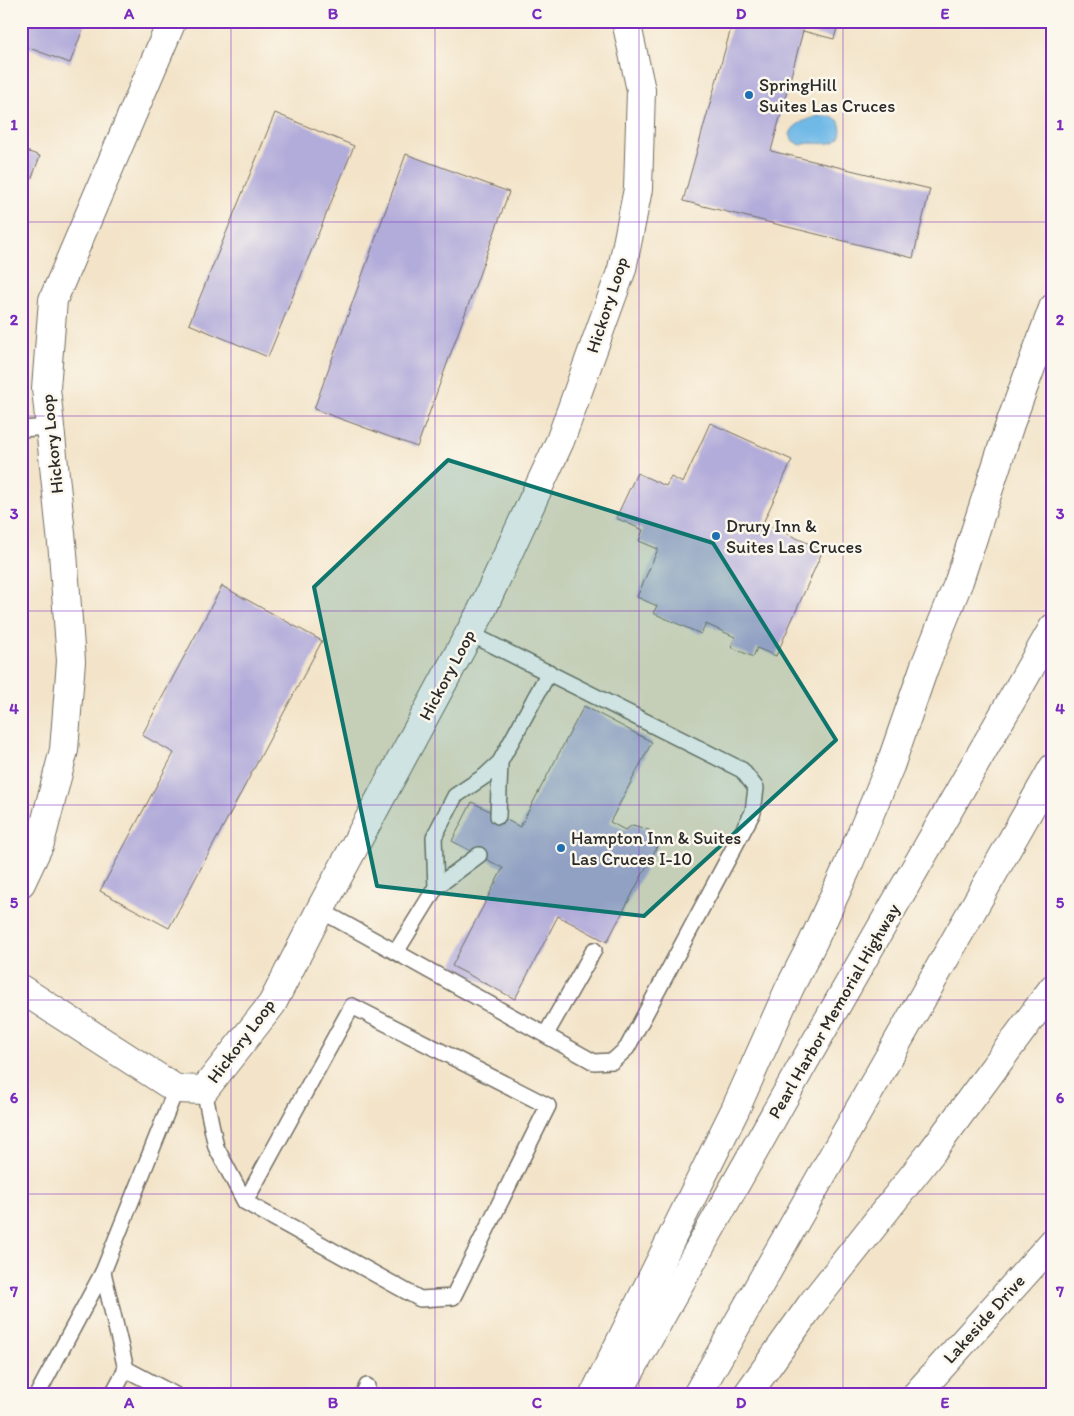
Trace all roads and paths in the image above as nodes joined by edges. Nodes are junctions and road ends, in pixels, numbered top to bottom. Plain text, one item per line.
1 (172, 21) edge
2 (626, 21) edge
3 (1053, 308) edge
4 (50, 428) junction
5 (21, 429) edge
6 (1053, 628) edge
7 (469, 634) junction
8 (549, 672) junction
9 (500, 762) junction
10 (1053, 768) edge
11 (498, 816) dead end
12 (479, 855) dead end
13 (21, 883) edge
14 (436, 887) junction
15 (320, 910) junction
16 (594, 950) dead end
17 (396, 952) junction
18 (1053, 988) edge
19 (21, 989) edge
20 (546, 1034) junction
21 (176, 1089) junction
22 (204, 1090) junction
23 (245, 1202) junction
24 (1053, 1242) edge
25 (103, 1272) junction
26 (126, 1369) junction
27 (37, 1395) edge
28 (112, 1395) edge
29 (176, 1395) edge
30 (594, 1395) edge
31 (617, 1395) edge
32 (696, 1395) edge
33 (747, 1395) edge
34 (916, 1395) edge

1 - 4 main road, Hickory Loop
2 - 7 main road, Hickory Loop
3 - 30 main road
4 - 5 lane
4 - 13 main road, Hickory Loop
6 - 31 main road, Pearl Harbor Memorial Highway
7 - 8 lane
7 - 15 main road, Hickory Loop
8 - 9 lane
8 - 20 lane
9 - 11 lane
9 - 14 lane
10 - 32 main road
12 - 14 lane
14 - 17 lane
15 - 17 lane
15 - 22 main road, Hickory Loop
16 - 20 lane
17 - 20 lane
18 - 33 main road
19 - 21 main road
21 - 22 main road, Hickory Loop
21 - 25 lane
22 - 23 lane
23 - 23 lane
24 - 34 main road, Lakeside Drive
25 - 26 lane
25 - 27 lane
26 - 28 lane
26 - 29 lane

